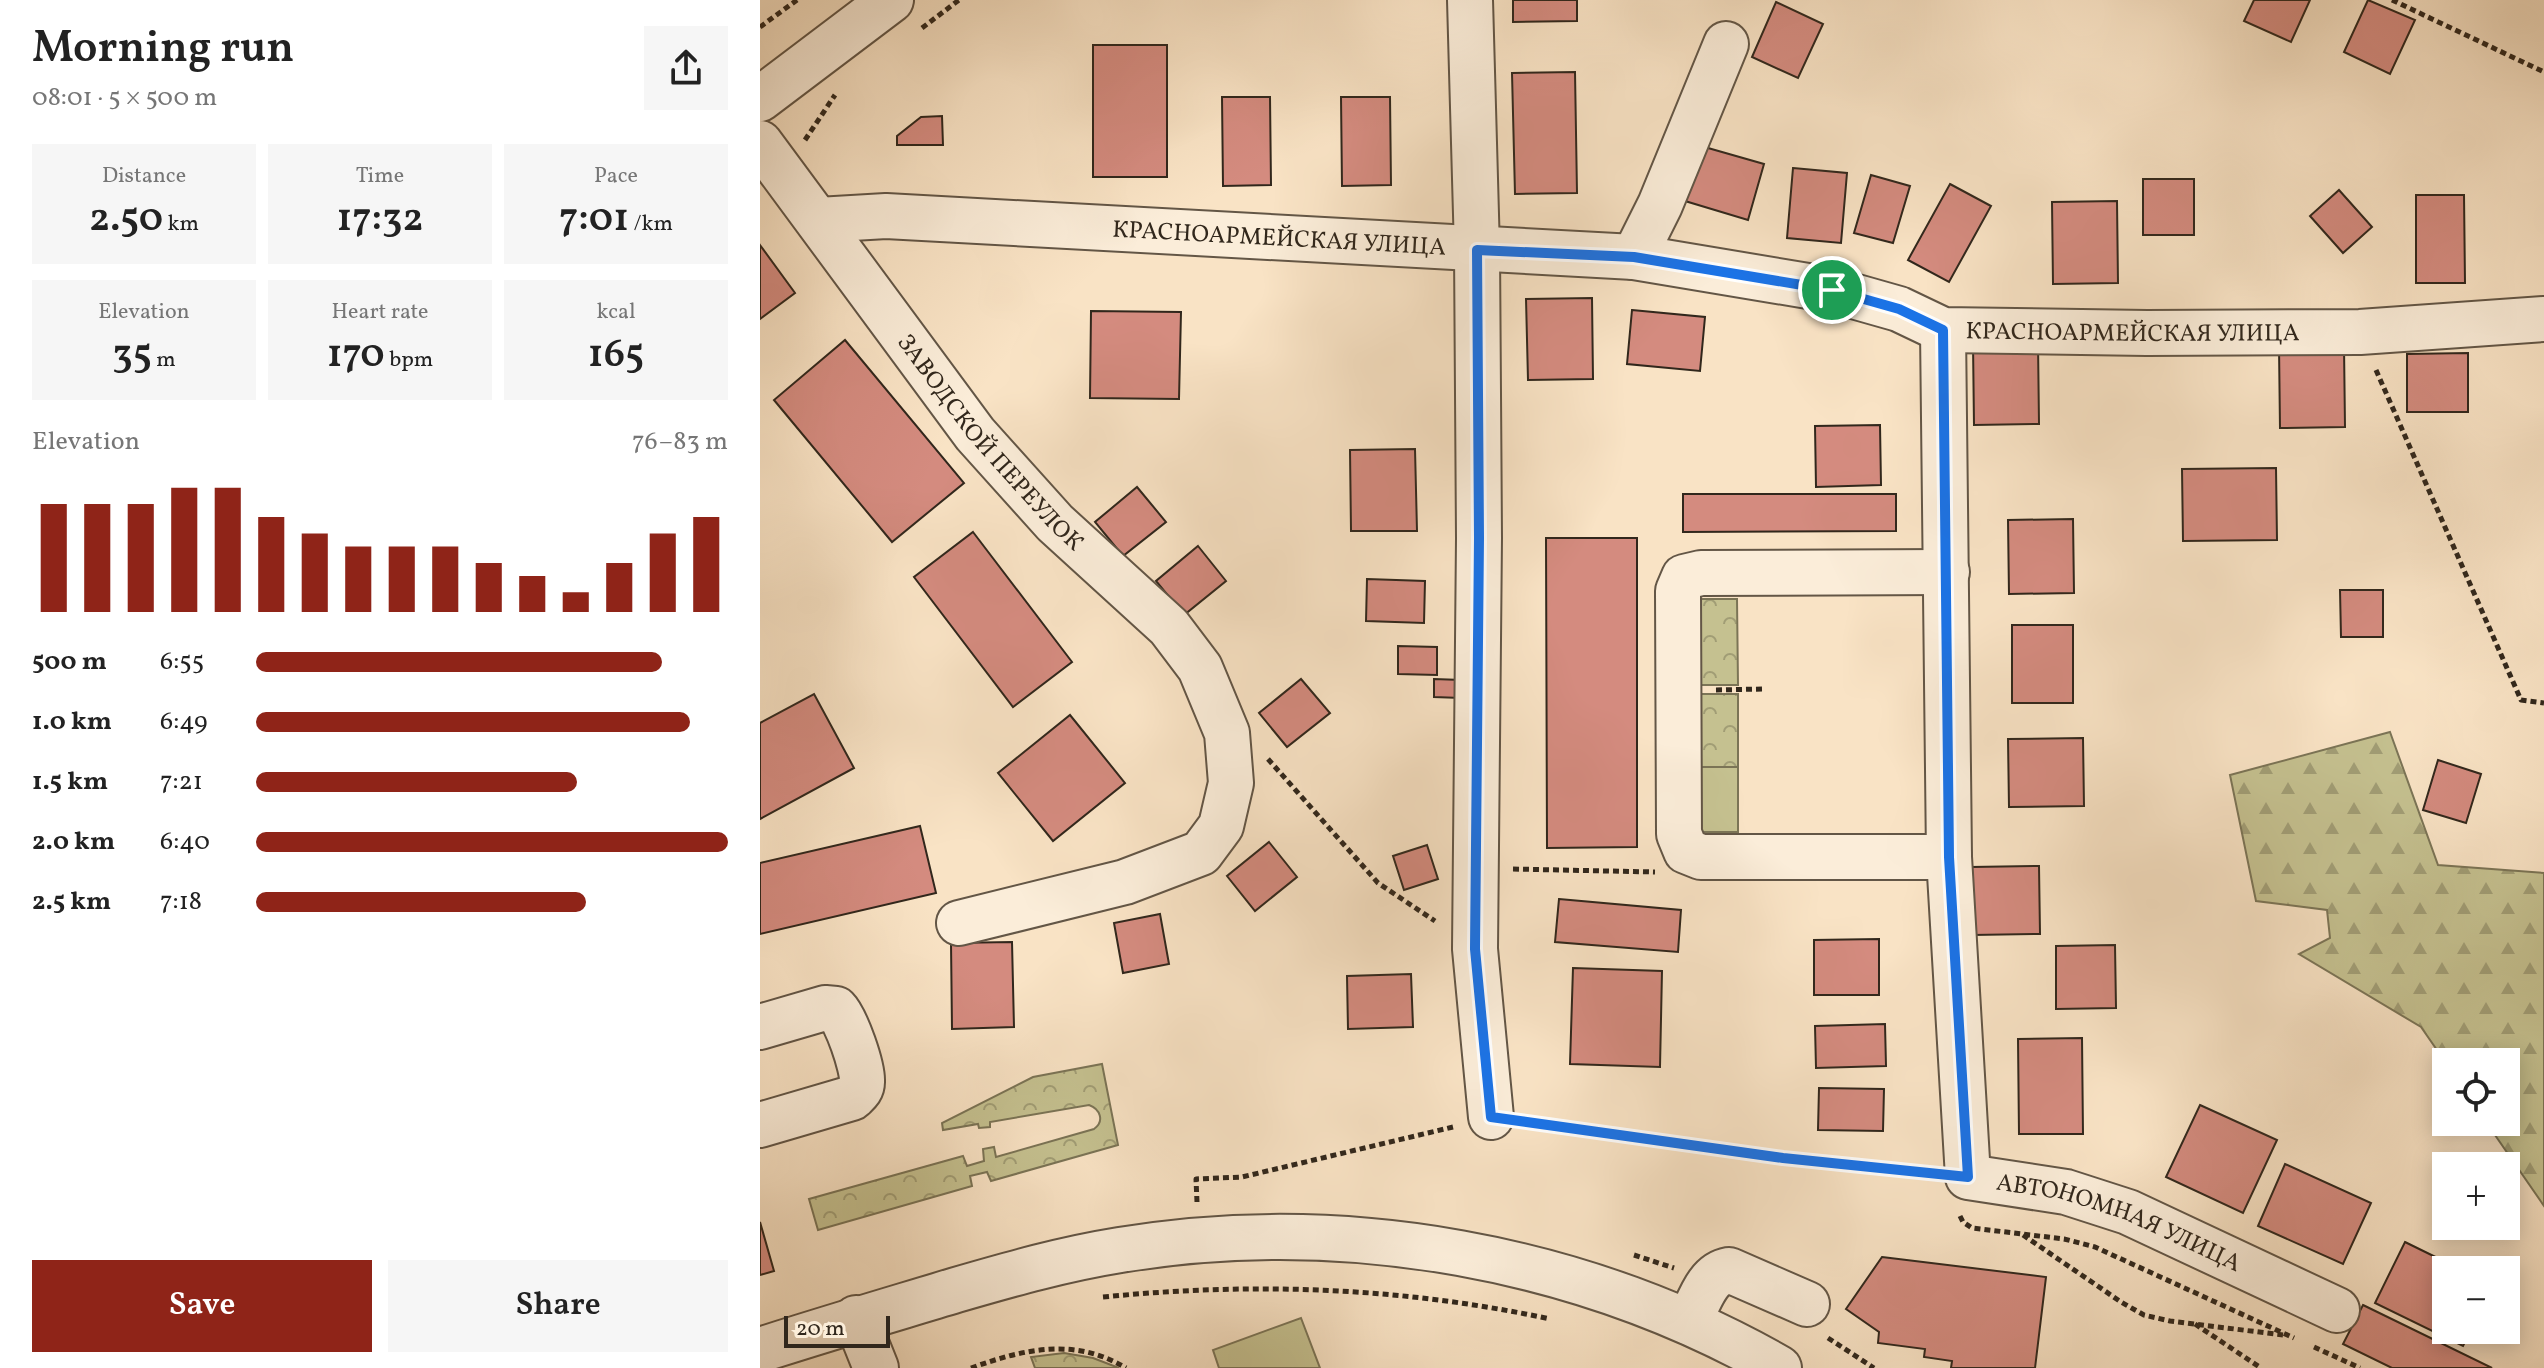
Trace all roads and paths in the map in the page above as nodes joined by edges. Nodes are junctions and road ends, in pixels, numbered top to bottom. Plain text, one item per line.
1 (797, 0) edge
2 (959, 0) edge
3 (1470, 0) edge
4 (2392, 0) edge
5 (901, 19) edge
6 (760, 27) edge
7 (1726, 44) dead end
8 (2544, 72) edge
9 (836, 93) dead end
10 (760, 99) edge
11 (771, 158) edge
12 (818, 220) junction
13 (1477, 250) junction
14 (1634, 257) junction
15 (2544, 319) edge
16 (1943, 330) junction
17 (2360, 332) junction
18 (1947, 572) junction
19 (2544, 703) edge
20 (1227, 733) junction
21 (1686, 851) junction
22 (1949, 857) junction
23 (1533, 870) dead end
24 (959, 923) dead end
25 (1475, 949) junction
26 (760, 1027) edge
27 (1491, 1117) junction
28 (760, 1125) edge
29 (1963, 1176) junction
30 (1197, 1202) dead end
31 (2022, 1234) junction
32 (1090, 1298) dead end
33 (1807, 1304) dead end
34 (2337, 1310) dead end
35 (856, 1318) junction
36 (1554, 1319) dead end
37 (1689, 1322) junction
38 (2194, 1324) junction
39 (2290, 1336) junction
40 (2298, 1340) dead end
41 (2319, 1349) dead end
42 (760, 1350) edge
43 (876, 1368) edge
44 (971, 1368) edge
45 (1126, 1368) edge
46 (1779, 1368) edge
47 (2261, 1368) edge
48 (2360, 1368) edge

1 - 6 path
2 - 5 path
3 - 13 street
4 - 8 path
5 - 10 street
7 - 14 street
9 - 11 path
11 - 12 street, ЗАВОДСКОЙ ПЕРЕУЛОК
12 - 13 street, КРАСНОАРМЕЙСКАЯ УЛИЦА
12 - 20 street, ЗАВОДСКОЙ ПЕРЕУЛОК
13 - 14 street, КРАСНОАРМЕЙСКАЯ УЛИЦА
13 - 25 street
14 - 16 street, КРАСНОАРМЕЙСКАЯ УЛИЦА
15 - 17 street, КРАСНОАРМЕЙСКАЯ УЛИЦА
16 - 17 street, КРАСНОАРМЕЙСКАЯ УЛИЦА
16 - 18 street, АВТОНОМНАЯ УЛИЦА
17 - 19 path
18 - 21 street
18 - 22 street, АВТОНОМНАЯ УЛИЦА
20 - 24 street, ЗАВОДСКОЙ ПЕРЕУЛОК
20 - 25 path
21 - 22 street
21 - 23 path
22 - 29 street, АВТОНОМНАЯ УЛИЦА
25 - 27 street
26 - 28 street
27 - 29 path
27 - 30 path
29 - 31 path
29 - 34 street, АВТОНОМНАЯ УЛИЦА
31 - 38 path
31 - 39 path
32 - 36 path
33 - 37 street
35 - 37 street
35 - 42 street
35 - 43 street
37 - 46 street
38 - 39 path
38 - 47 path
39 - 40 path
41 - 48 path
44 - 45 path

